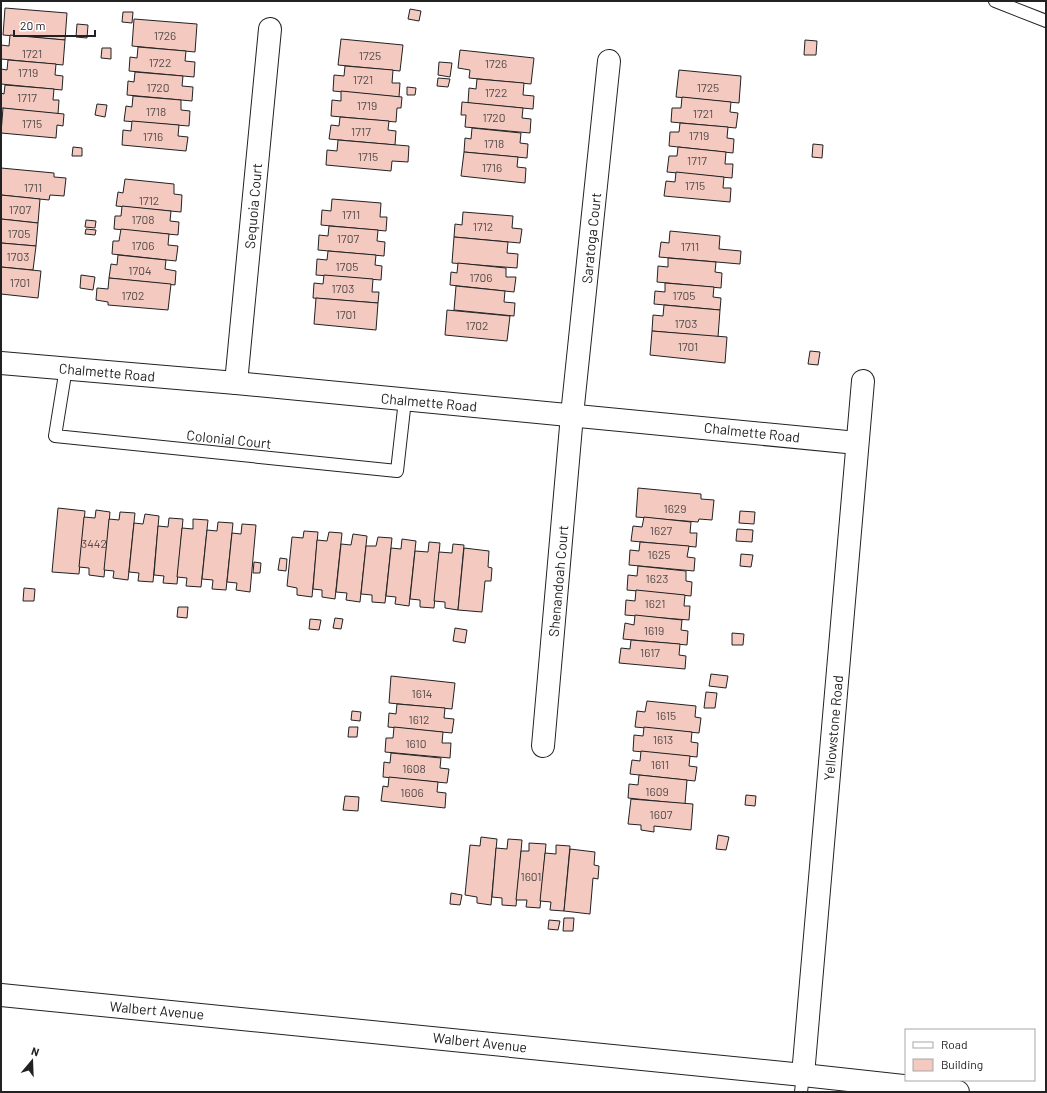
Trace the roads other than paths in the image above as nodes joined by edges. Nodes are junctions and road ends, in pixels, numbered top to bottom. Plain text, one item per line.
1 (994, 1) edge
2 (1046, 21) edge
3 (270, 29) dead end
4 (609, 61) dead end
5 (1, 363) edge
6 (66, 368) junction
7 (863, 381) dead end
8 (236, 383) junction
9 (405, 400) junction
10 (572, 415) junction
11 (857, 443) junction
12 (543, 746) dead end
13 (1, 995) edge
14 (802, 1083) edge
15 (958, 1092) edge

1 - 2 lane
3 - 8 street, Sequoia Court
4 - 10 street, Saratoga Court
5 - 6 street, Chalmette Road
6 - 8 street, Chalmette Road
6 - 9 lane, Colonial Court
7 - 11 street, Yellowstone Road
8 - 9 street, Chalmette Road
9 - 10 street, Chalmette Road
10 - 11 street, Chalmette Road
10 - 12 street, Shenandoah Court
11 - 14 street, Yellowstone Road
13 - 14 street, Walbert Avenue
14 - 15 street, Walbert Avenue

